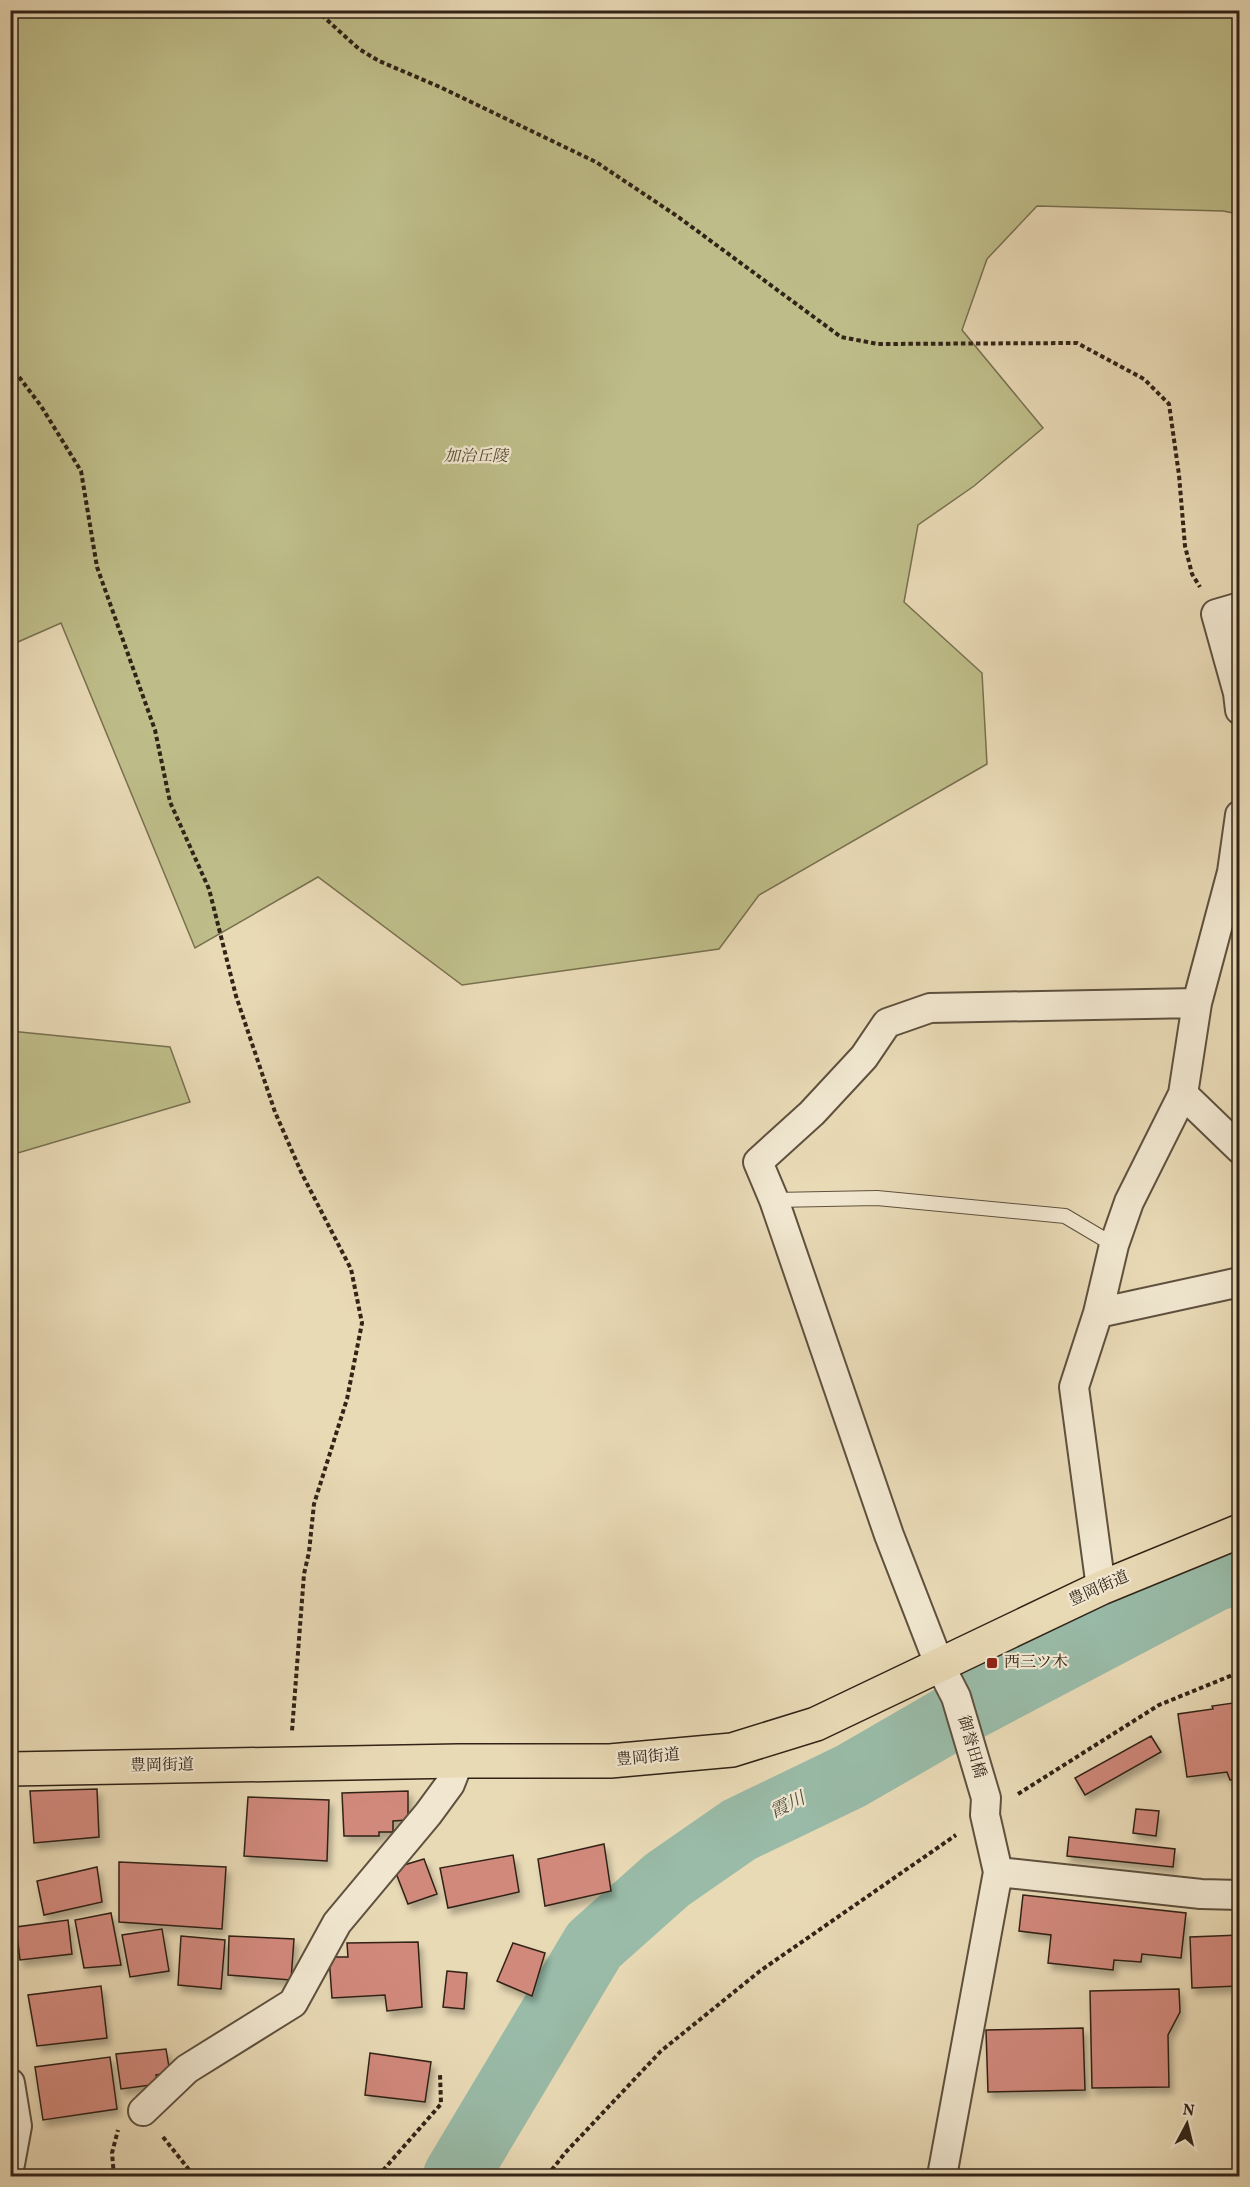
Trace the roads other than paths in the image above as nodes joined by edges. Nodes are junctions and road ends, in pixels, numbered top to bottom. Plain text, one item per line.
1 (1228, 611) edge
2 (1239, 710) edge
3 (1239, 815) edge
4 (1197, 1003) junction
5 (1183, 1094) junction
6 (1239, 1149) edge
7 (774, 1200) junction
8 (1114, 1245) junction
9 (1239, 1282) edge
10 (1098, 1313) junction
11 (1239, 1531) edge
12 (1101, 1588) junction
13 (939, 1664) junction
14 (459, 1761) junction
15 (10, 1768) edge
16 (998, 1872) junction
17 (1239, 1895) edge
18 (10, 2083) edge
19 (143, 2111) road end
20 (10, 2163) edge
21 (942, 2176) edge

1 - 2 street
3 - 4 street
4 - 5 street
4 - 7 street, 御誉田橋
5 - 6 street
5 - 8 street
7 - 8 lane
7 - 13 street, 御誉田橋
8 - 10 street
9 - 10 street
10 - 12 street
11 - 12 main road, 豊岡街道
12 - 13 main road, 豊岡街道
13 - 14 main road, 豊岡街道
13 - 16 street, 御誉田橋
14 - 15 main road, 豊岡街道
14 - 19 street
16 - 17 street
16 - 21 street
18 - 20 street

